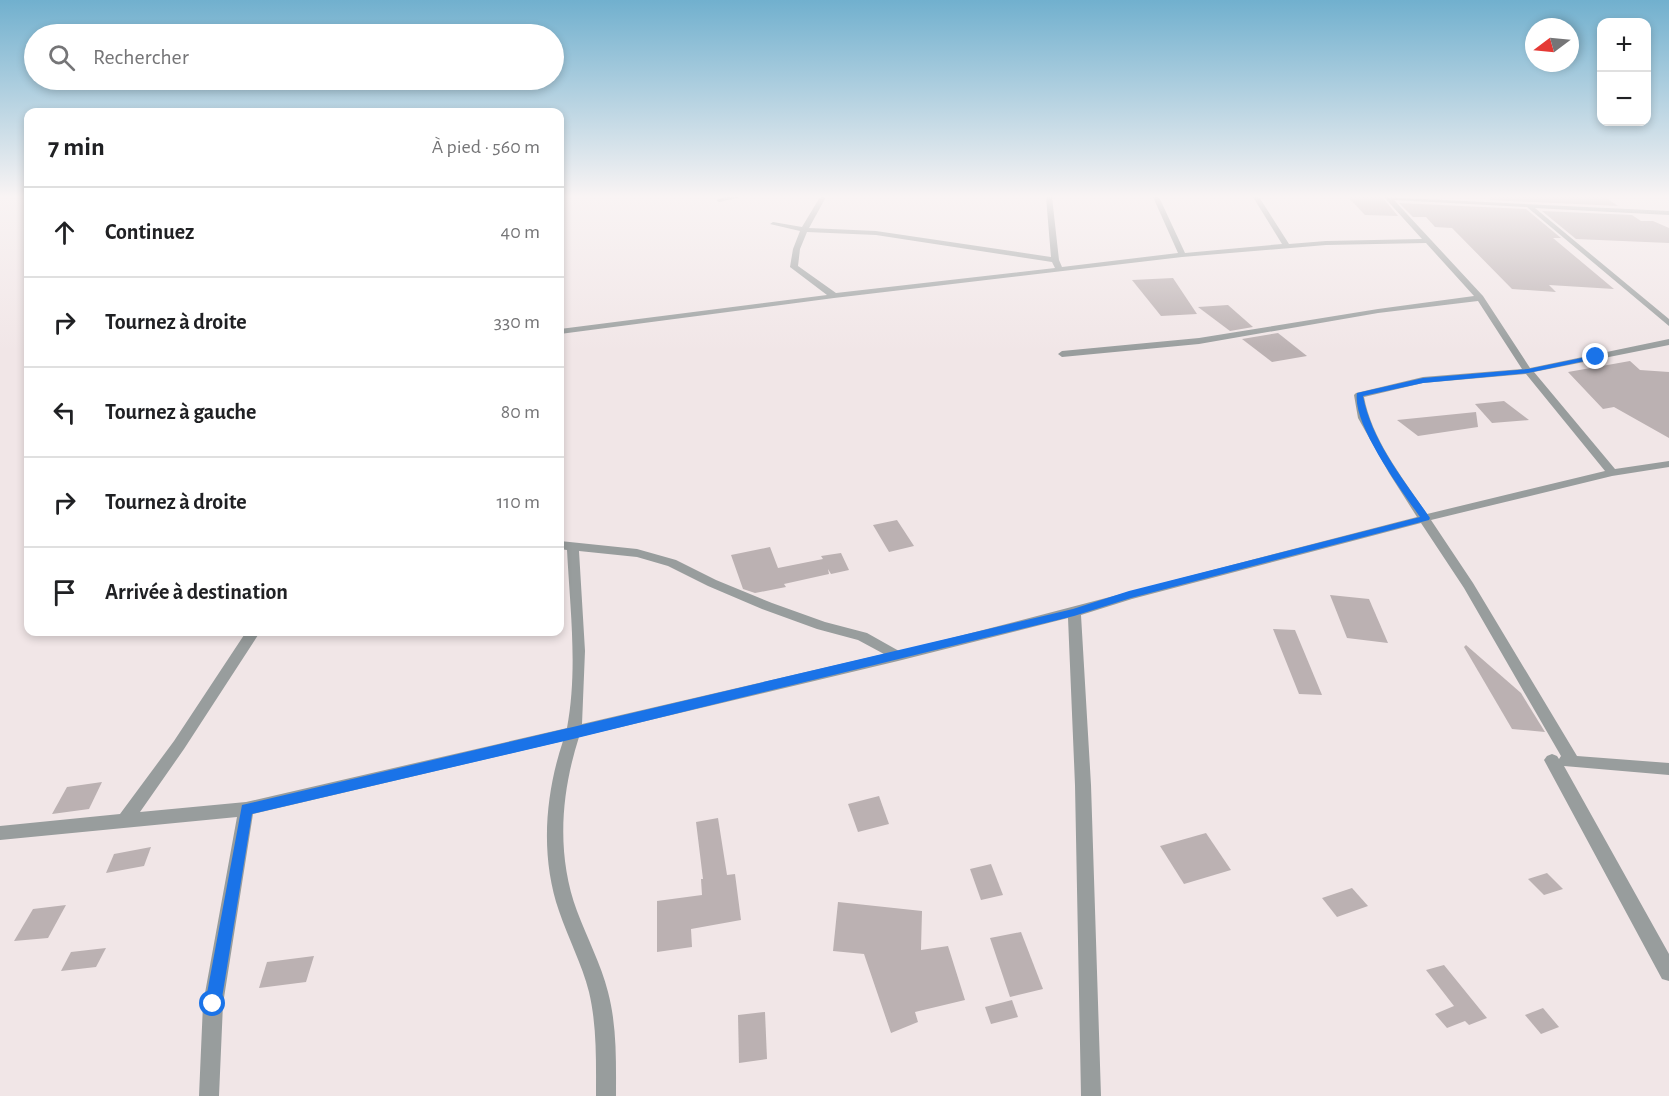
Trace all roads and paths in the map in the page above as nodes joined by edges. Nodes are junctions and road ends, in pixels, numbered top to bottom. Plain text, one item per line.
1 (798, 248) edge
2 (976, 248) edge
3 (1053, 248) edge
4 (1179, 248) edge
5 (1262, 248) edge
6 (1434, 248) edge
7 (1580, 248) edge
8 (1182, 255) junction
9 (1054, 260) junction
10 (1060, 271) junction
11 (834, 296) junction
12 (1480, 298) junction
13 (1669, 323) edge
14 (564, 331) edge
15 (1669, 342) edge
16 (1062, 354) dead end
17 (1528, 371) junction
18 (1669, 464) edge
19 (1612, 473) junction
20 (1426, 518) junction
21 (566, 546) edge
22 (1074, 612) junction
23 (250, 636) edge
24 (898, 656) junction
25 (573, 734) junction
26 (1572, 761) junction
27 (1669, 769) edge
28 (246, 809) junction
29 (124, 821) junction
30 (0, 832) edge
31 (1669, 972) edge
32 (209, 1096) edge
33 (606, 1096) edge
34 (1091, 1096) edge

1 - 11 street
2 - 9 street
3 - 9 street
4 - 8 street
5 - 8 street
6 - 12 street
7 - 13 street
8 - 10 street
9 - 10 street
10 - 11 street
11 - 14 street
12 - 16 street
12 - 17 street
15 - 17 street
17 - 19 street
17 - 20 street
18 - 19 street
19 - 20 street
20 - 22 street
20 - 26 street
21 - 24 street
21 - 25 street
22 - 24 street
22 - 34 street
23 - 29 street
24 - 25 street
25 - 28 street
25 - 33 street
26 - 27 street
26 - 31 street
28 - 29 street
28 - 32 street
29 - 30 street

